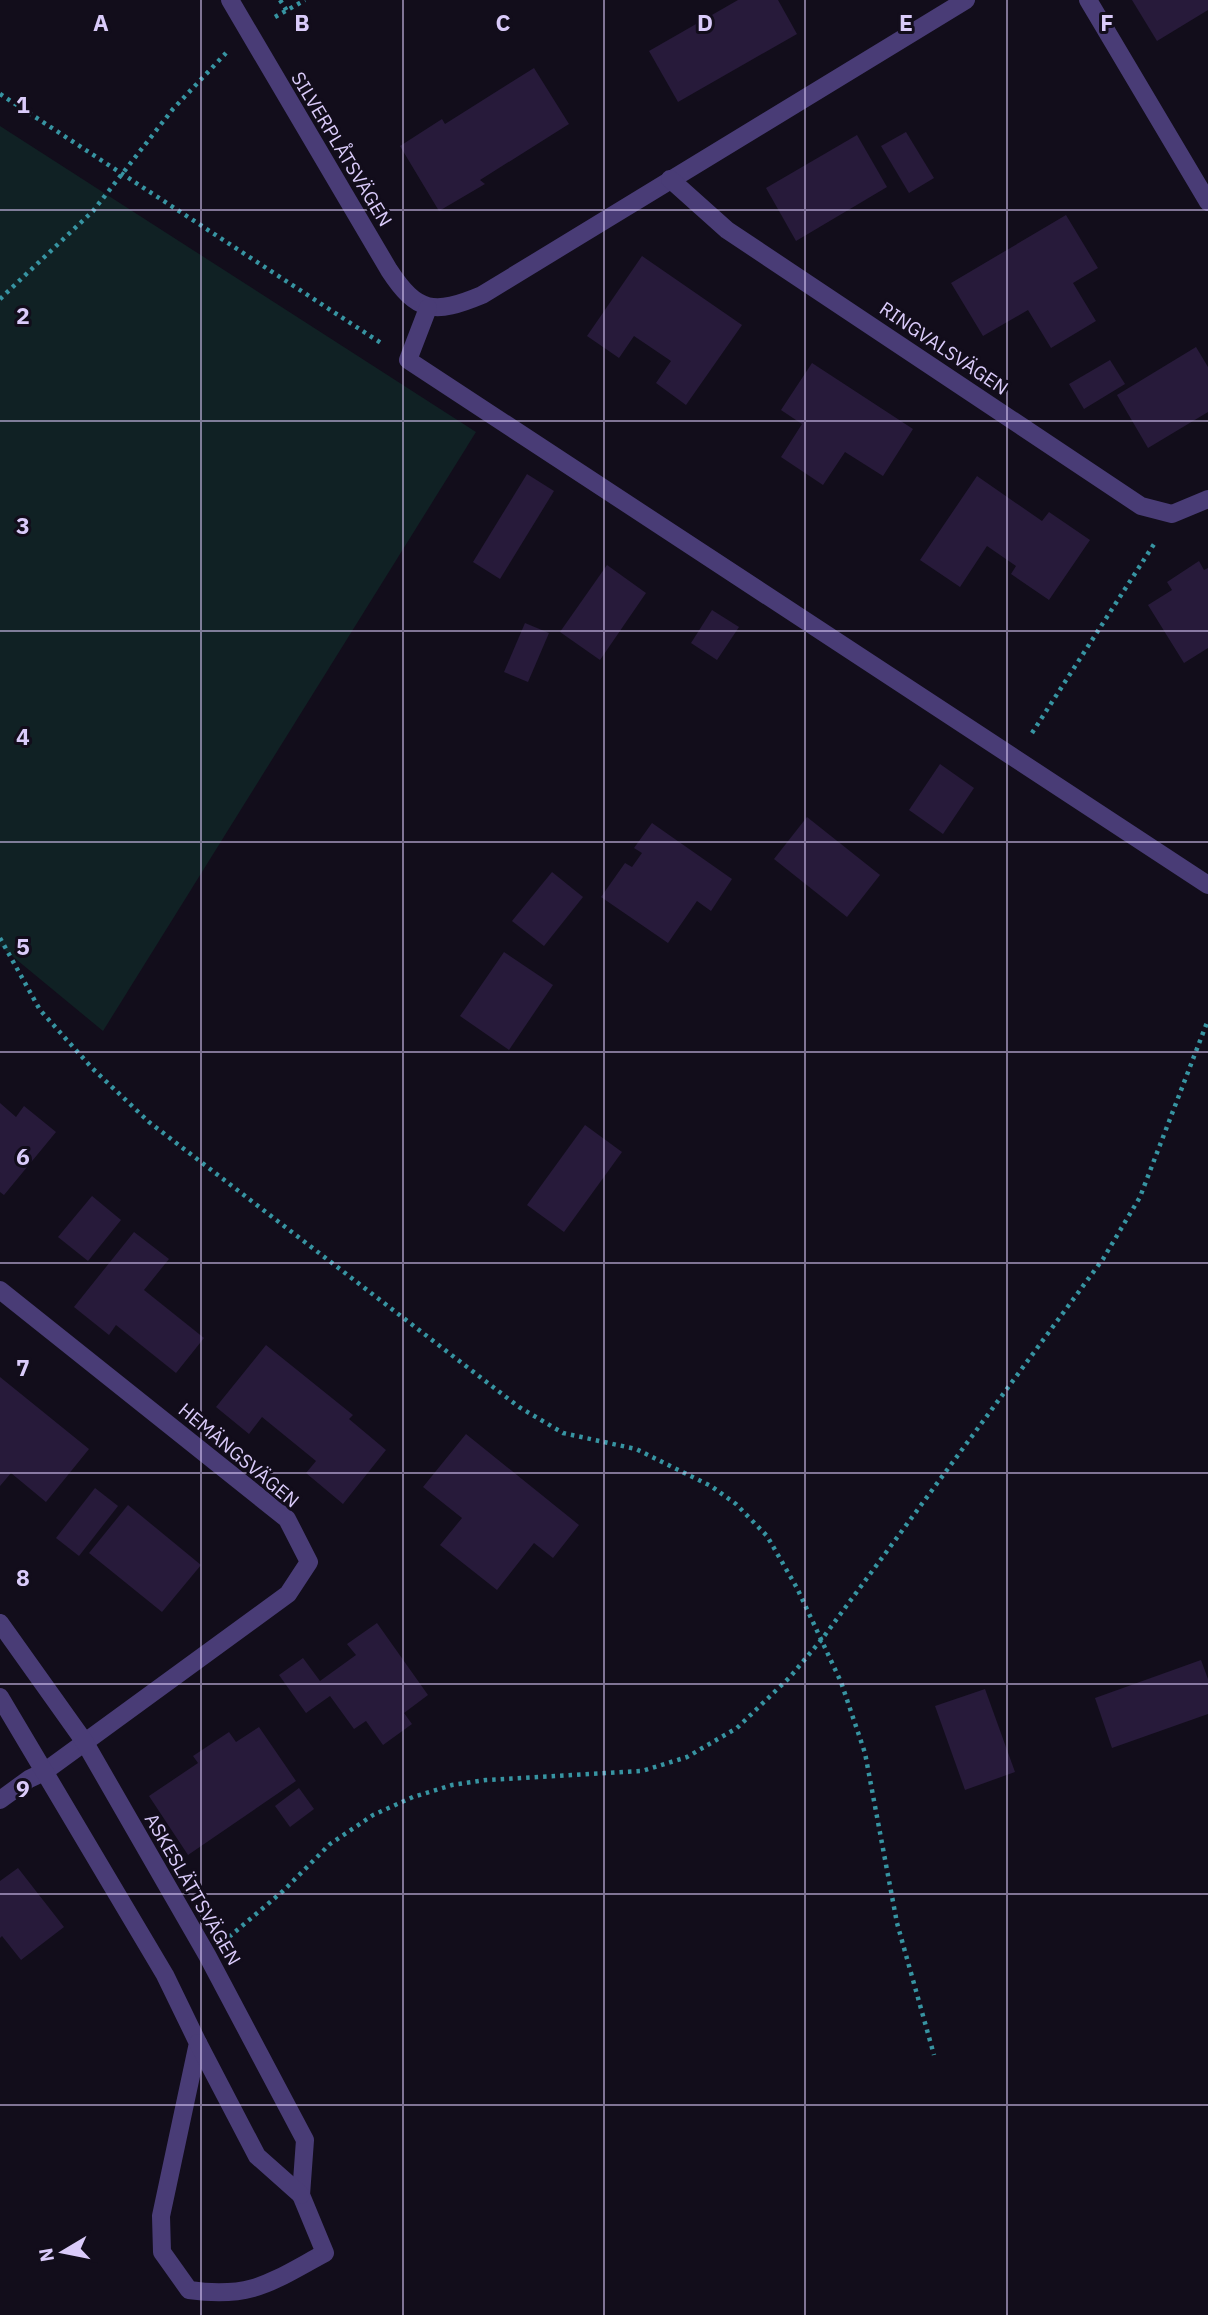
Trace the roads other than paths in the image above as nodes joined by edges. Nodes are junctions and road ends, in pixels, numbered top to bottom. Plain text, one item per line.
1 (230, 0) edge
2 (966, 0) edge
3 (1088, 0) edge
4 (670, 179) junction
5 (1208, 202) edge
6 (428, 308) junction
7 (1208, 499) edge
8 (1208, 885) edge
9 (0, 1290) edge
10 (0, 1622) edge
11 (0, 1697) edge
12 (84, 1741) junction
13 (44, 1772) junction
14 (0, 1800) edge
15 (198, 2043) junction
16 (301, 2195) junction

1 - 6 street, SILVERPLÅTSVÄGEN
2 - 4 street
3 - 5 street
4 - 6 street
4 - 7 street, RINGVALSVÄGEN
6 - 8 street
9 - 12 street, HEMÄNGSVÄGEN
10 - 12 street, ASKESLÄTTSVÄGEN
11 - 13 street, ASKESLÄTTSVÄGEN
12 - 13 street
12 - 16 street, ASKESLÄTTSVÄGEN
13 - 14 street
13 - 15 street, ASKESLÄTTSVÄGEN
15 - 16 street, ASKESLÄTTSVÄGEN
15 - 16 street, ASKESLÄTTSVÄGEN

